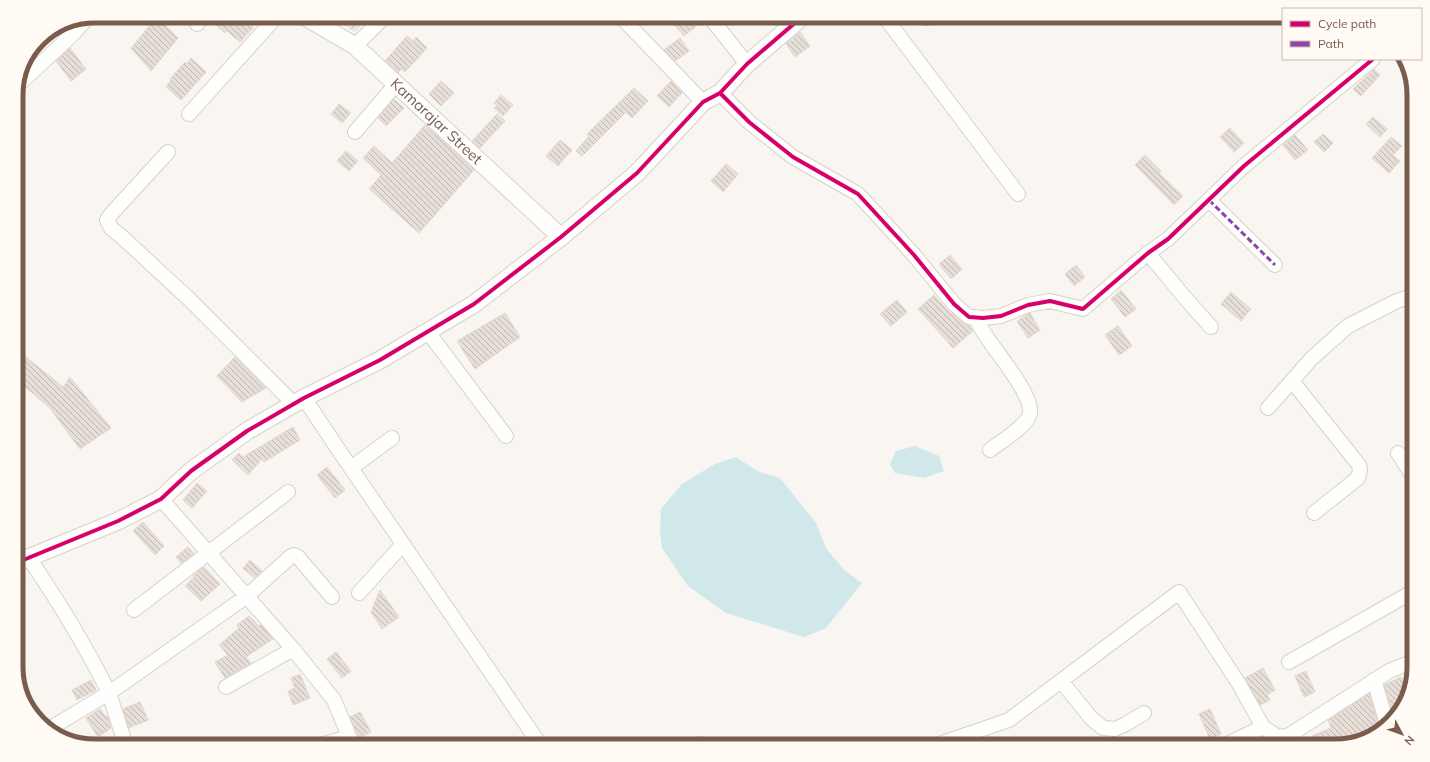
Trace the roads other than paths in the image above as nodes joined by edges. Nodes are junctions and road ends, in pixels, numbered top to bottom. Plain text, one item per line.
1 (271, 23) edge
2 (316, 23) edge
3 (378, 23) edge
4 (627, 23) edge
5 (715, 23) edge
6 (789, 23) edge
7 (889, 23) edge
8 (82, 24) edge
9 (355, 46) junction
10 (1372, 60) edge
11 (747, 64) junction
12 (25, 79) edge
13 (396, 84) junction
14 (720, 93) junction
15 (703, 102) junction
16 (190, 114) dead end
17 (355, 132) dead end
18 (168, 152) dead end
19 (1018, 194) dead end
20 (1209, 200) junction
21 (561, 237) junction
22 (1148, 253) junction
23 (1274, 265) dead end
24 (1407, 297) edge
25 (975, 317) junction
26 (1210, 326) dead end
27 (428, 332) junction
28 (1292, 381) junction
29 (299, 401) junction
30 (1268, 408) dead end
31 (506, 436) dead end
32 (392, 438) dead end
33 (990, 450) dead end
34 (1398, 453) dead end
35 (1407, 467) edge
36 (351, 468) junction
37 (288, 492) dead end
38 (161, 499) junction
39 (1314, 513) dead end
40 (402, 544) junction
41 (208, 553) junction
42 (23, 560) edge
43 (23, 561) edge
44 (359, 593) dead end
45 (247, 596) junction
46 (1407, 596) edge
47 (332, 597) dead end
48 (134, 610) dead end
49 (293, 649) junction
50 (1289, 662) dead end
51 (1407, 664) edge
52 (1374, 680) junction
53 (1060, 681) junction
54 (226, 687) dead end
55 (109, 693) junction
56 (1144, 714) dead end
57 (1384, 714) edge
58 (54, 726) edge
59 (1263, 727) junction
60 (124, 739) edge
61 (350, 739) edge
62 (536, 739) edge
63 (951, 739) edge
64 (1238, 739) edge

1 - 16 street
2 - 9 street, Kamarajar Street
3 - 9 street
4 - 15 street
5 - 11 street
6 - 11 street
7 - 19 street
8 - 12 street
9 - 13 street, Kamarajar Street
10 - 20 street
11 - 14 street
13 - 17 street
13 - 21 street, Kamarajar Street
14 - 15 street
14 - 25 street
15 - 21 street
18 - 29 street
20 - 22 street
20 - 23 street
21 - 27 street
22 - 25 street
22 - 26 street
24 - 28 street
25 - 33 street
27 - 29 street
27 - 31 street
28 - 30 street
28 - 39 street
29 - 36 street
29 - 38 street
32 - 36 street
34 - 35 street
36 - 40 street
37 - 41 street
38 - 41 street
38 - 42 street
40 - 44 street
40 - 62 street
41 - 45 street
41 - 48 street
43 - 55 street
45 - 47 street
45 - 49 street
45 - 55 street
46 - 50 street
49 - 54 street
49 - 61 street
51 - 52 street
52 - 57 street
52 - 59 street
53 - 56 street
53 - 59 street
53 - 63 street
55 - 58 street
55 - 60 street
59 - 64 street

